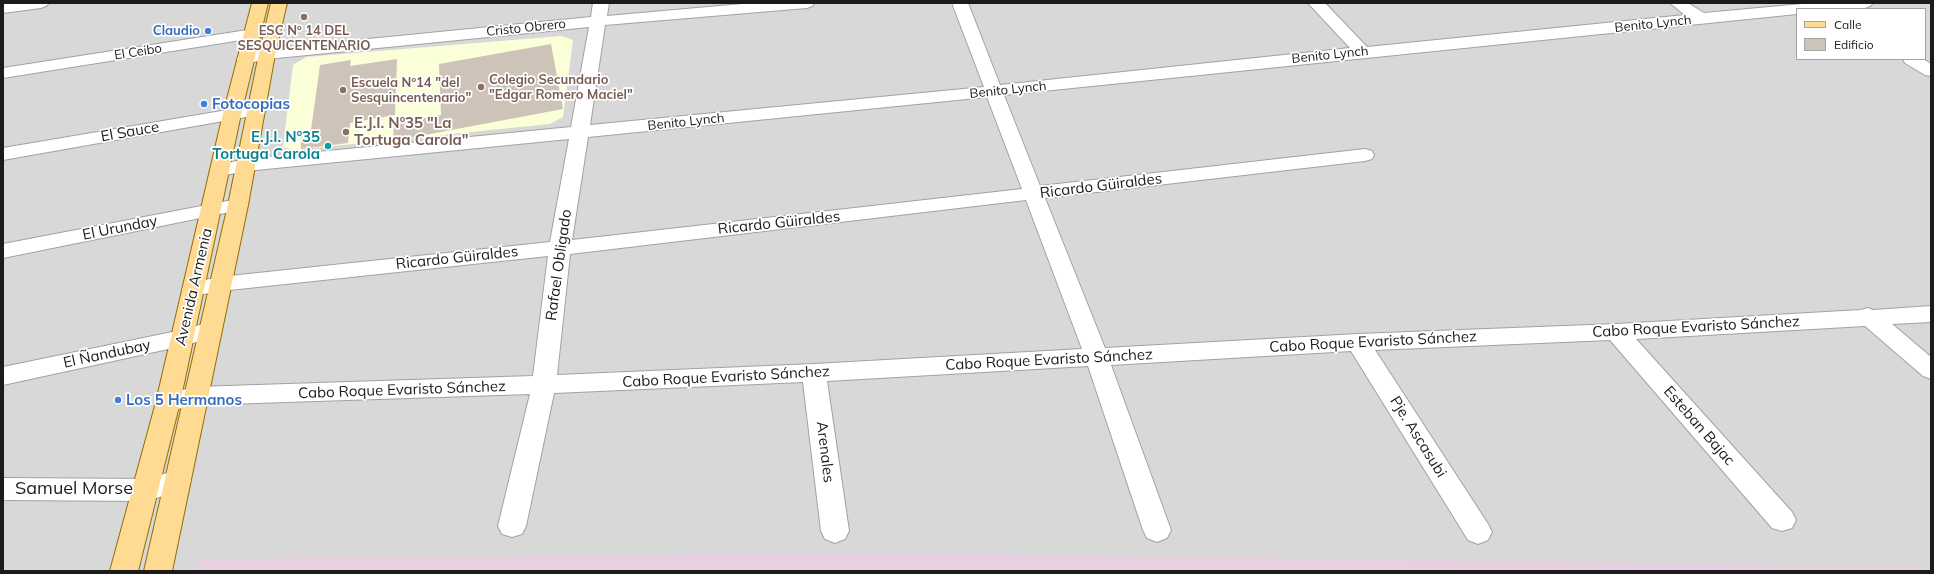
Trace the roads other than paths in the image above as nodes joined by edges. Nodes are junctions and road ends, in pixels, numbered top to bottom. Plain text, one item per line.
1 (41, 3) edge
2 (260, 3) edge
3 (279, 3) edge
4 (807, 3) edge
5 (960, 3) edge
6 (1316, 3) edge
7 (1678, 3) edge
8 (1865, 3) edge
9 (3, 8) edge
10 (1826, 8) edge
11 (1796, 9) edge
12 (600, 12) edge
13 (1701, 19) junction
14 (273, 31) junction
15 (252, 34) junction
16 (1363, 52) junction
17 (267, 54) junction
18 (245, 59) junction
19 (1914, 60) edge
20 (1931, 71) edge
21 (3, 73) edge
22 (994, 91) junction
23 (257, 110) junction
24 (232, 114) junction
25 (580, 132) junction
26 (3, 154) edge
27 (1365, 155) dead end
28 (246, 165) junction
29 (220, 170) junction
30 (1033, 194) junction
31 (238, 205) junction
32 (212, 211) junction
33 (560, 248) junction
34 (3, 251) edge
35 (220, 284) junction
36 (193, 289) junction
37 (1931, 314) edge
38 (1868, 316) junction
39 (210, 330) junction
40 (1616, 332) junction
41 (182, 338) junction
42 (1358, 342) junction
43 (1096, 356) junction
44 (1931, 370) edge
45 (814, 373) junction
46 (3, 376) edge
47 (544, 385) junction
48 (196, 396) junction
49 (168, 402) junction
50 (178, 481) junction
51 (3, 489) edge
52 (146, 490) junction
53 (1782, 520) dead end
54 (512, 526) dead end
55 (1157, 530) dead end
56 (835, 531) dead end
57 (1478, 532) dead end
58 (124, 571) edge
59 (158, 571) edge

1 - 9 street
2 - 15 main road, Avenida Armenia
3 - 14 main road, Avenida Armenia
4 - 12 street, Cristo Obrero
5 - 22 street
6 - 16 street
7 - 13 street
8 - 10 street, Benito Lynch
11 - 13 street, Benito Lynch
12 - 17 street, Cristo Obrero
12 - 25 street, Rafael Obligado
13 - 16 street, Benito Lynch
14 - 15 street, El Ceibo
14 - 17 main road, Avenida Armenia
15 - 18 main road, Avenida Armenia
15 - 21 street, El Ceibo
16 - 22 street, Benito Lynch
17 - 18 street, Cristo Obrero
17 - 23 main road, Avenida Armenia
18 - 24 main road, Avenida Armenia
19 - 20 street
22 - 25 street, Benito Lynch
22 - 30 street
23 - 24 street, El Sauce
23 - 28 main road, Avenida Armenia
24 - 26 street, El Sauce
24 - 29 main road, Avenida Armenia
25 - 28 street, Benito Lynch
25 - 33 street, Rafael Obligado
27 - 30 street, Ricardo Güiraldes
28 - 29 street, Benito Lynch
28 - 31 main road, Avenida Armenia
29 - 32 main road, Avenida Armenia
30 - 33 street, Ricardo Güiraldes
30 - 43 street
31 - 32 street, El Urunday
31 - 35 main road, Avenida Armenia
32 - 34 street, El Urunday
32 - 36 main road, Avenida Armenia
33 - 35 street, Ricardo Güiraldes
33 - 47 street, Rafael Obligado
35 - 36 street, Ricardo Güiraldes
35 - 39 main road, Avenida Armenia
36 - 41 main road, Avenida Armenia
37 - 38 street, Cabo Roque Evaristo Sánchez
38 - 40 street, Cabo Roque Evaristo Sánchez
38 - 44 street
39 - 41 street, El Ñandubay
39 - 48 main road, Avenida Armenia
40 - 42 street, Cabo Roque Evaristo Sánchez
40 - 53 street, Esteban Bajac
41 - 46 street, El Ñandubay
41 - 49 main road, Avenida Armenia
42 - 43 street, Cabo Roque Evaristo Sánchez
42 - 57 street, Pje. Ascasubi
43 - 45 street, Cabo Roque Evaristo Sánchez
43 - 55 street
45 - 47 street, Cabo Roque Evaristo Sánchez
45 - 56 street, Arenales
47 - 48 street, Cabo Roque Evaristo Sánchez
47 - 54 street, Rafael Obligado
48 - 49 street, Cabo Roque Evaristo Sánchez
48 - 50 main road, Avenida Armenia
49 - 52 main road, Avenida Armenia
50 - 52 street, Samuel Morse
50 - 59 main road, Avenida Armenia
51 - 52 street, Samuel Morse
52 - 58 main road, Avenida Armenia

